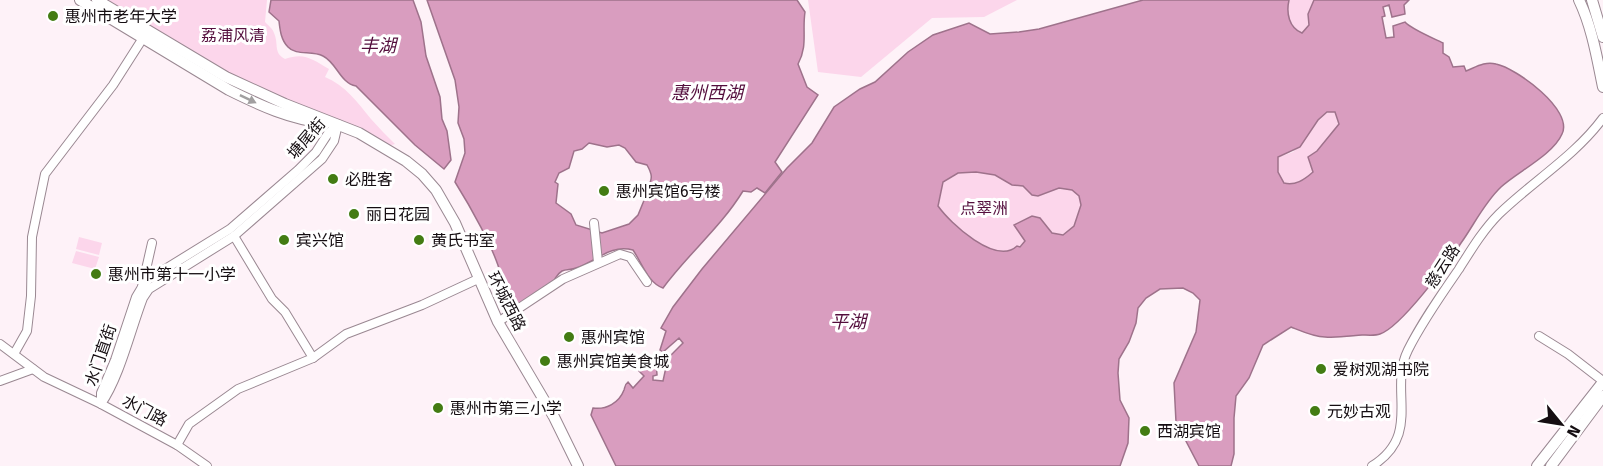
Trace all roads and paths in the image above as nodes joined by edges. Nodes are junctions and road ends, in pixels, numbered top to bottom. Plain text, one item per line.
1 (80, 0) edge
2 (97, 0) edge
3 (1579, 0) edge
4 (1592, 0) edge
5 (1603, 37) edge
6 (143, 38) junction
7 (1603, 87) edge
8 (1603, 118) edge
9 (338, 124) junction
10 (594, 223) dead end
11 (234, 236) junction
12 (152, 243) dead end
13 (598, 262) junction
14 (478, 279) junction
15 (647, 282) dead end
16 (142, 287) junction
17 (143, 298) joint
18 (498, 322) junction
19 (1539, 336) dead end
20 (0, 344) edge
21 (14, 354) junction
22 (313, 358) junction
23 (33, 369) junction
24 (0, 381) edge
25 (1603, 381) edge
26 (1603, 396) edge
27 (101, 404) junction
28 (177, 445) junction
29 (207, 466) edge
30 (578, 466) edge
31 (1372, 466) edge
32 (1537, 466) edge
33 (1551, 466) edge

1 - 6 main road, 环城西路
2 - 9 main road, 环城西路
3 - 7 main road
4 - 5 main road
6 -> 9 main road, 环城西路
6 - 21 street
8 - 31 street, 慈云路
9 - 11 street, 塘尾街
9 - 14 main road, 环城西路
9 - 16 street, 塘尾街
10 - 13 street
11 - 17 street, 塘尾街
11 - 22 street
12 - 16 street, 水门直街
13 - 15 street
13 - 18 street
14 - 18 main road, 环城西路
14 - 22 street
16 - 27 street, 水门直街
17 - 27 street, 水门直街
18 - 30 main road, 环城西路
19 - 25 street
20 - 21 street, 水门路
21 - 23 street, 水门路
22 - 28 street
23 - 24 street
23 - 27 street, 水门路
25 - 32 main road
26 - 33 main road
27 - 28 street, 水门路
28 - 29 street, 水门路

